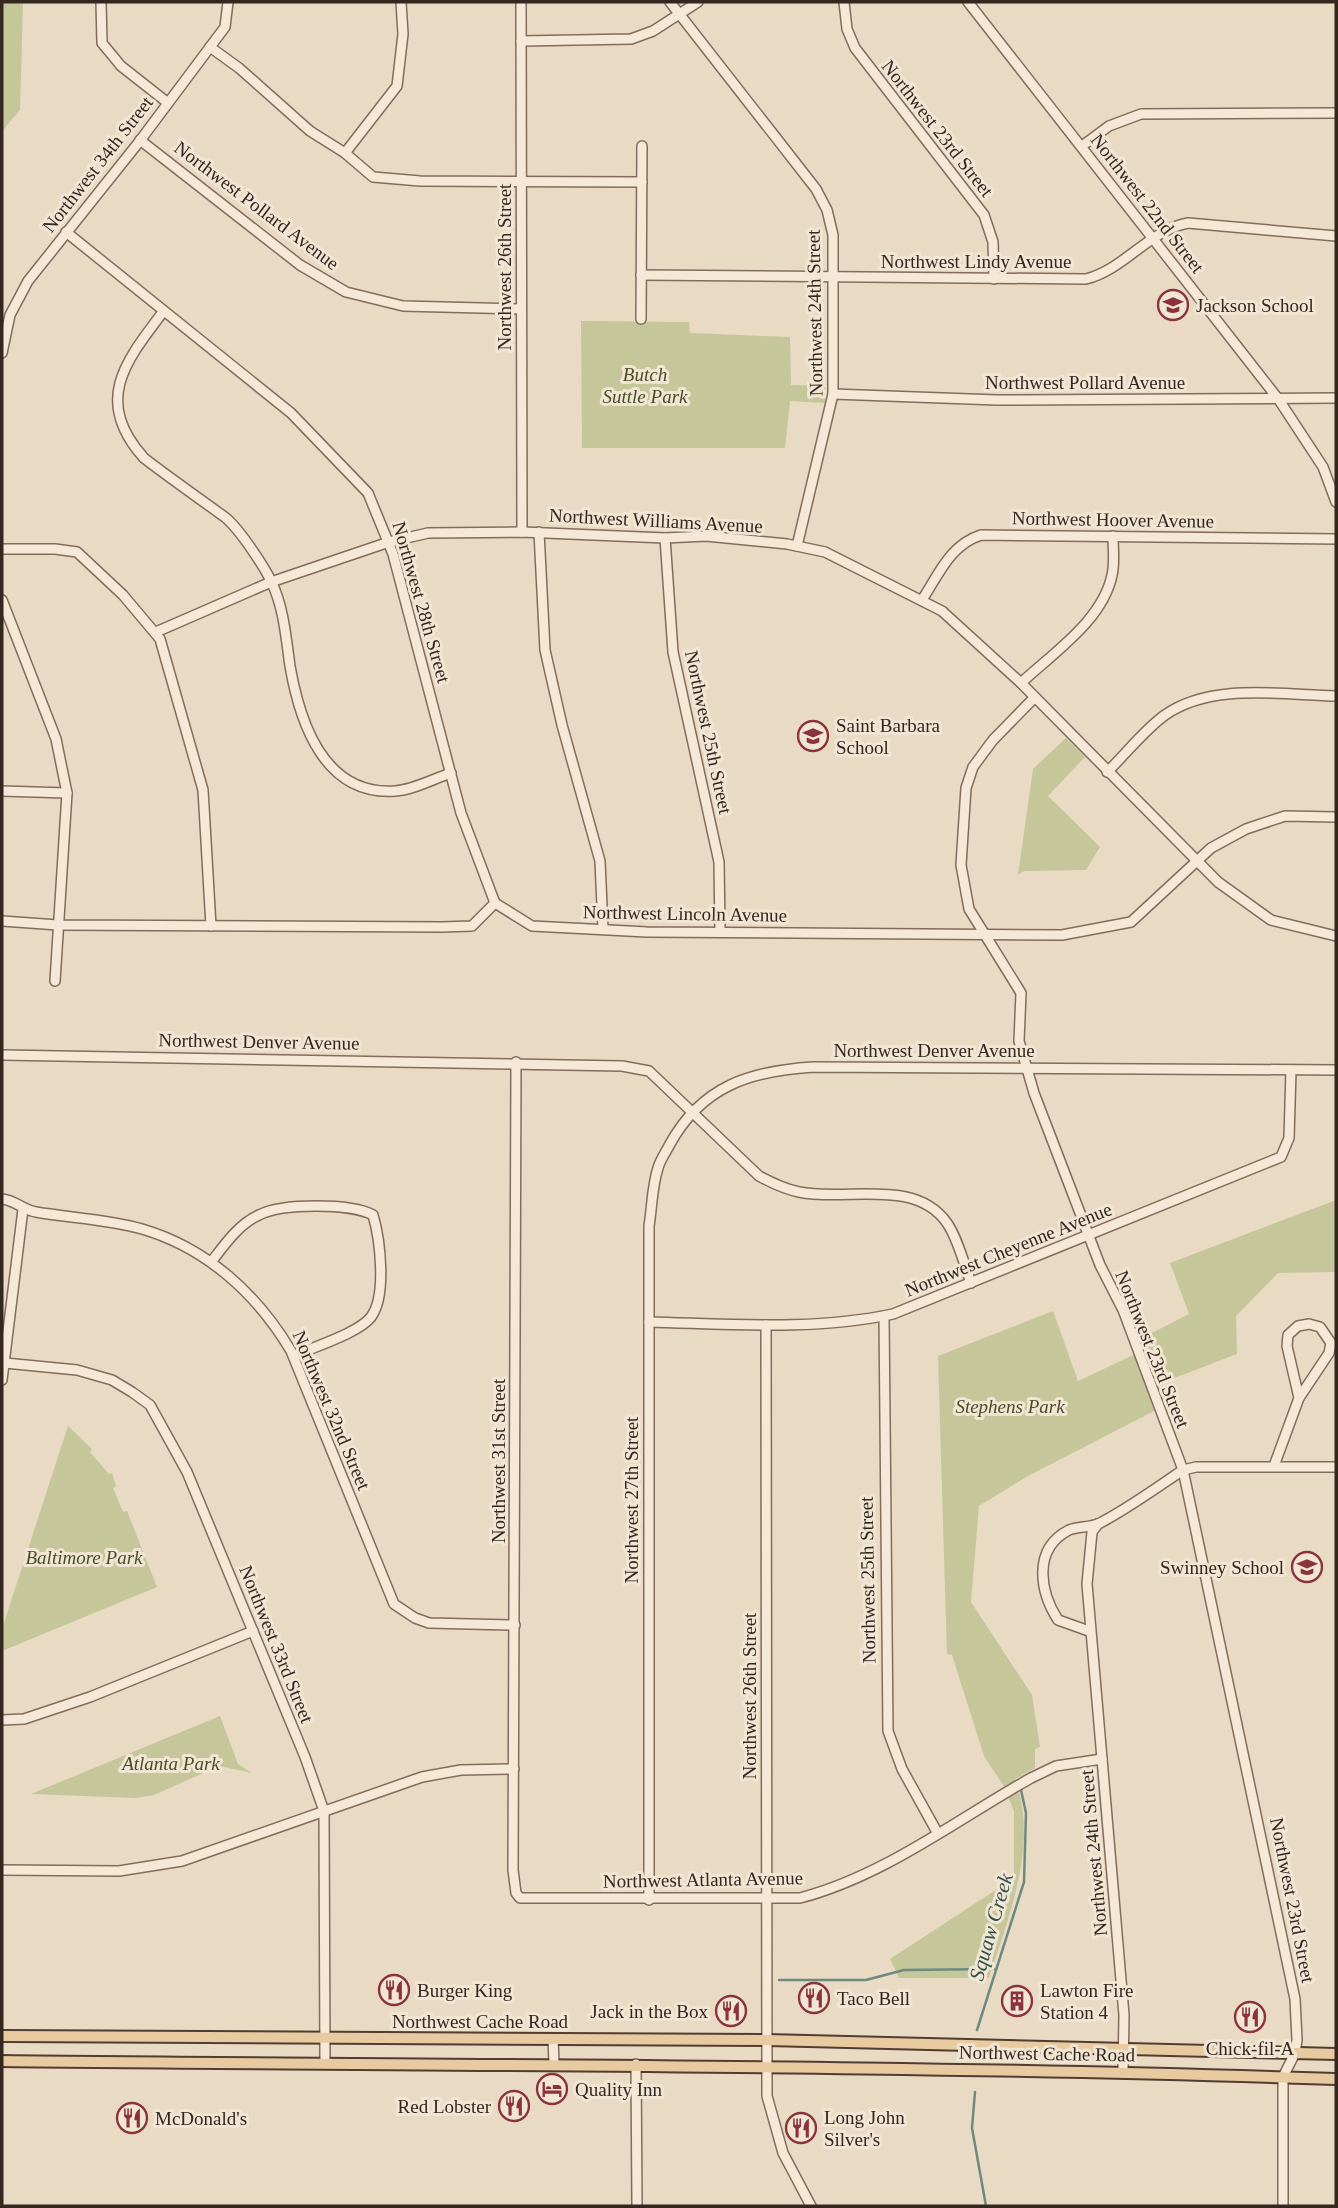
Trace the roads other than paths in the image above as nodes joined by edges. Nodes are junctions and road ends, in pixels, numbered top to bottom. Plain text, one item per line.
1 (101, 2) edge
2 (228, 2) edge
3 (401, 2) edge
4 (521, 2) edge
5 (670, 2) edge
6 (698, 2) edge
7 (844, 2) edge
8 (968, 2) edge
9 (679, 15) junction
10 (521, 41) junction
11 (210, 47) junction
12 (168, 103) junction
13 (1336, 113) edge
14 (140, 140) junction
15 (642, 146) dead end
16 (1082, 146) junction
17 (345, 153) junction
18 (521, 182) junction
19 (642, 182) junction
20 (66, 232) junction
21 (1336, 236) edge
22 (1153, 239) junction
23 (641, 275) junction
24 (834, 277) junction
25 (994, 279) junction
26 (522, 309) junction
27 (163, 312) junction
28 (641, 319) dead end
29 (2, 353) edge
30 (833, 394) junction
31 (1336, 398) edge
32 (1279, 400) junction
33 (1336, 502) edge
34 (522, 532) junction
35 (539, 532) junction
36 (1113, 536) junction
37 (665, 538) junction
38 (1336, 539) edge
39 (389, 542) junction
40 (797, 547) junction
41 (2, 549) edge
42 (271, 582) junction
43 (2, 600) edge
44 (922, 600) junction
45 (156, 632) junction
46 (1021, 683) junction
47 (1336, 696) edge
48 (1034, 698) junction
49 (1107, 772) junction
50 (451, 774) junction
51 (2, 791) edge
52 (67, 793) junction
53 (1336, 817) edge
54 (1197, 861) junction
55 (495, 903) junction
56 (2, 921) edge
57 (58, 925) junction
58 (212, 926) junction
59 (603, 929) junction
60 (720, 932) junction
61 (983, 934) junction
62 (1336, 936) edge
63 (55, 981) dead end
64 (2, 1055) edge
65 (516, 1062) junction
66 (1027, 1068) junction
67 (1291, 1070) junction
68 (1336, 1070) edge
69 (694, 1111) junction
70 (2, 1199) edge
71 (23, 1209) junction
72 (1089, 1235) junction
73 (212, 1261) junction
74 (971, 1283) junction
75 (884, 1316) junction
76 (649, 1322) junction
77 (766, 1325) junction
78 (294, 1356) junction
79 (5, 1363) junction
80 (2, 1380) edge
81 (1299, 1398) junction
82 (1274, 1466) junction
83 (1336, 1468) edge
84 (1183, 1470) junction
85 (1098, 1524) junction
86 (515, 1625) junction
87 (253, 1631) junction
88 (1089, 1631) junction
89 (2, 1720) edge
90 (1102, 1759) junction
91 (514, 1769) junction
92 (324, 1811) junction
93 (937, 1832) junction
94 (2, 1870) edge
95 (524, 1898) joint
96 (766, 1899) junction
97 (649, 1900) junction
98 (2, 2036) edge
99 (326, 2039) junction
100 (553, 2039) junction
101 (767, 2040) junction
102 (1125, 2047) junction
103 (1295, 2053) junction
104 (1336, 2054) edge
105 (2, 2061) edge
106 (325, 2062) junction
107 (554, 2063) junction
108 (636, 2064) junction
109 (767, 2066) junction
110 (1123, 2071) junction
111 (1283, 2077) junction
112 (1336, 2079) edge
113 (637, 2206) edge
114 (811, 2206) edge
115 (1283, 2206) edge

1 - 12 street
2 - 11 street, Northwest 34th Street
3 - 17 street
4 - 10 street, Northwest 26th Street
5 - 9 street, Northwest 24th Street
6 - 9 street
7 - 25 street, Northwest 23rd Street
8 - 16 street, Northwest 22nd Street
9 - 10 street
9 - 24 street, Northwest 24th Street
10 - 18 street, Northwest 26th Street
11 - 12 street, Northwest 34th Street
11 - 17 street
12 - 14 street, Northwest 34th Street
13 - 16 street
14 - 20 street, Northwest 34th Street
14 - 26 street, Northwest Pollard Avenue
15 - 19 street
16 - 22 street, Northwest 22nd Street
17 - 18 street
18 - 19 street
18 - 26 street, Northwest 26th Street
19 - 23 street
20 - 27 street, Northwest 28th Street
20 - 29 street, Northwest 34th Street
21 - 22 street, Northwest Lindy Avenue
22 - 25 street, Northwest Lindy Avenue
22 - 32 street, Northwest 22nd Street
23 - 24 street, Northwest Lindy Avenue
23 - 28 street
24 - 25 street, Northwest Lindy Avenue
24 - 30 street, Northwest 24th Street
26 - 34 street, Northwest 26th Street
27 - 39 street, Northwest 28th Street
27 - 42 street
30 - 32 street, Northwest Pollard Avenue
30 - 40 street, Northwest 24th Street
31 - 32 street, Northwest Pollard Avenue
32 - 33 street, Northwest 22nd Street
34 - 35 street, Northwest Williams Avenue
34 - 39 street, Northwest Williams Avenue
35 - 37 street, Northwest Williams Avenue
35 - 59 street
36 - 38 street, Northwest Hoover Avenue
36 - 44 street, Northwest Hoover Avenue
36 - 46 street
37 - 40 street, Northwest Williams Avenue
37 - 60 street, Northwest 25th Street
39 - 42 street, Northwest Williams Avenue
39 - 50 street, Northwest 28th Street
40 - 44 street, Northwest Williams Avenue
41 - 45 street
42 - 45 street, Northwest Williams Avenue
42 - 50 street
43 - 52 street
44 - 46 street, Northwest Williams Avenue
45 - 58 street
46 - 48 street, Northwest Williams Avenue
47 - 49 street
48 - 49 street, Northwest Williams Avenue
48 - 61 street, Northwest 23rd Street
49 - 54 street, Northwest Williams Avenue
50 - 55 street, Northwest 28th Street
51 - 52 street
52 - 57 street
53 - 54 street
54 - 61 street, Northwest Lincoln Avenue
54 - 62 street
55 - 58 street
55 - 59 street, Northwest Lincoln Avenue
56 - 57 street
57 - 58 street
57 - 63 street
59 - 60 street, Northwest Lincoln Avenue
60 - 61 street, Northwest Lincoln Avenue
61 - 66 street, Northwest 23rd Street
64 - 65 street, Northwest Denver Avenue
65 - 69 street
65 - 86 street, Northwest 31st Street
66 - 67 street, Northwest Denver Avenue
66 - 69 street, Northwest Denver Avenue
66 - 72 street, Northwest 23rd Street
67 - 68 street, Northwest Denver Avenue
67 - 72 street, Northwest Cheyenne Avenue
69 - 74 street
69 - 76 street, Northwest 27th Street
70 - 71 street, Northwest 32nd Street
71 - 73 street, Northwest 32nd Street
71 - 79 street
72 - 74 street, Northwest Cheyenne Avenue
72 - 84 street, Northwest 23rd Street
73 - 78 street, Northwest 32nd Street
73 - 78 street
74 - 75 street, Northwest Cheyenne Avenue
75 - 77 street, Northwest Cheyenne Avenue
75 - 93 street, Northwest 25th Street
76 - 77 street, Northwest Cheyenne Avenue
76 - 97 street, Northwest 27th Street
77 - 96 street, Northwest 26th Street
78 - 86 street, Northwest 32nd Street
79 - 80 street
79 - 87 street, Northwest 33rd Street
81 - 81 street
81 - 82 street
82 - 83 street
82 - 84 street
84 - 85 street
84 - 103 street, Northwest 23rd Street
85 - 88 street, Northwest 24th Street
85 - 88 street
86 - 91 street, Northwest 31st Street
87 - 89 street
87 - 92 street, Northwest 33rd Street
88 - 90 street, Northwest 24th Street
90 - 93 street, Northwest Atlanta Avenue
90 - 102 street, Northwest 24th Street
91 - 92 street
91 - 95 street, Northwest 31st Street
92 - 94 street
92 - 99 street, Northwest 33rd Street
93 - 96 street, Northwest Atlanta Avenue
95 - 97 street, Northwest Atlanta Avenue
96 - 97 street, Northwest Atlanta Avenue
96 - 101 street, Northwest 26th Street
98 - 99 main road, Northwest Cache Road
99 - 100 main road, Northwest Cache Road
99 - 106 street, Northwest 33rd Street
100 - 101 main road, Northwest Cache Road
100 - 107 street
101 - 102 main road, Northwest Cache Road
101 - 109 street, Northwest 26th Street
102 - 103 main road, Northwest Cache Road
102 - 110 street, Northwest 24th Street
103 - 104 main road, Northwest Cache Road
103 - 111 street
105 - 106 main road, Northwest Cache Road
106 - 107 main road, Northwest Cache Road
107 - 108 main road, Northwest Cache Road
108 - 109 main road, Northwest Cache Road
108 - 113 street
109 - 110 main road, Northwest Cache Road
109 - 114 street, Northwest 26th Street
110 - 111 main road, Northwest Cache Road
111 - 112 main road, Northwest Cache Road
111 - 115 street

